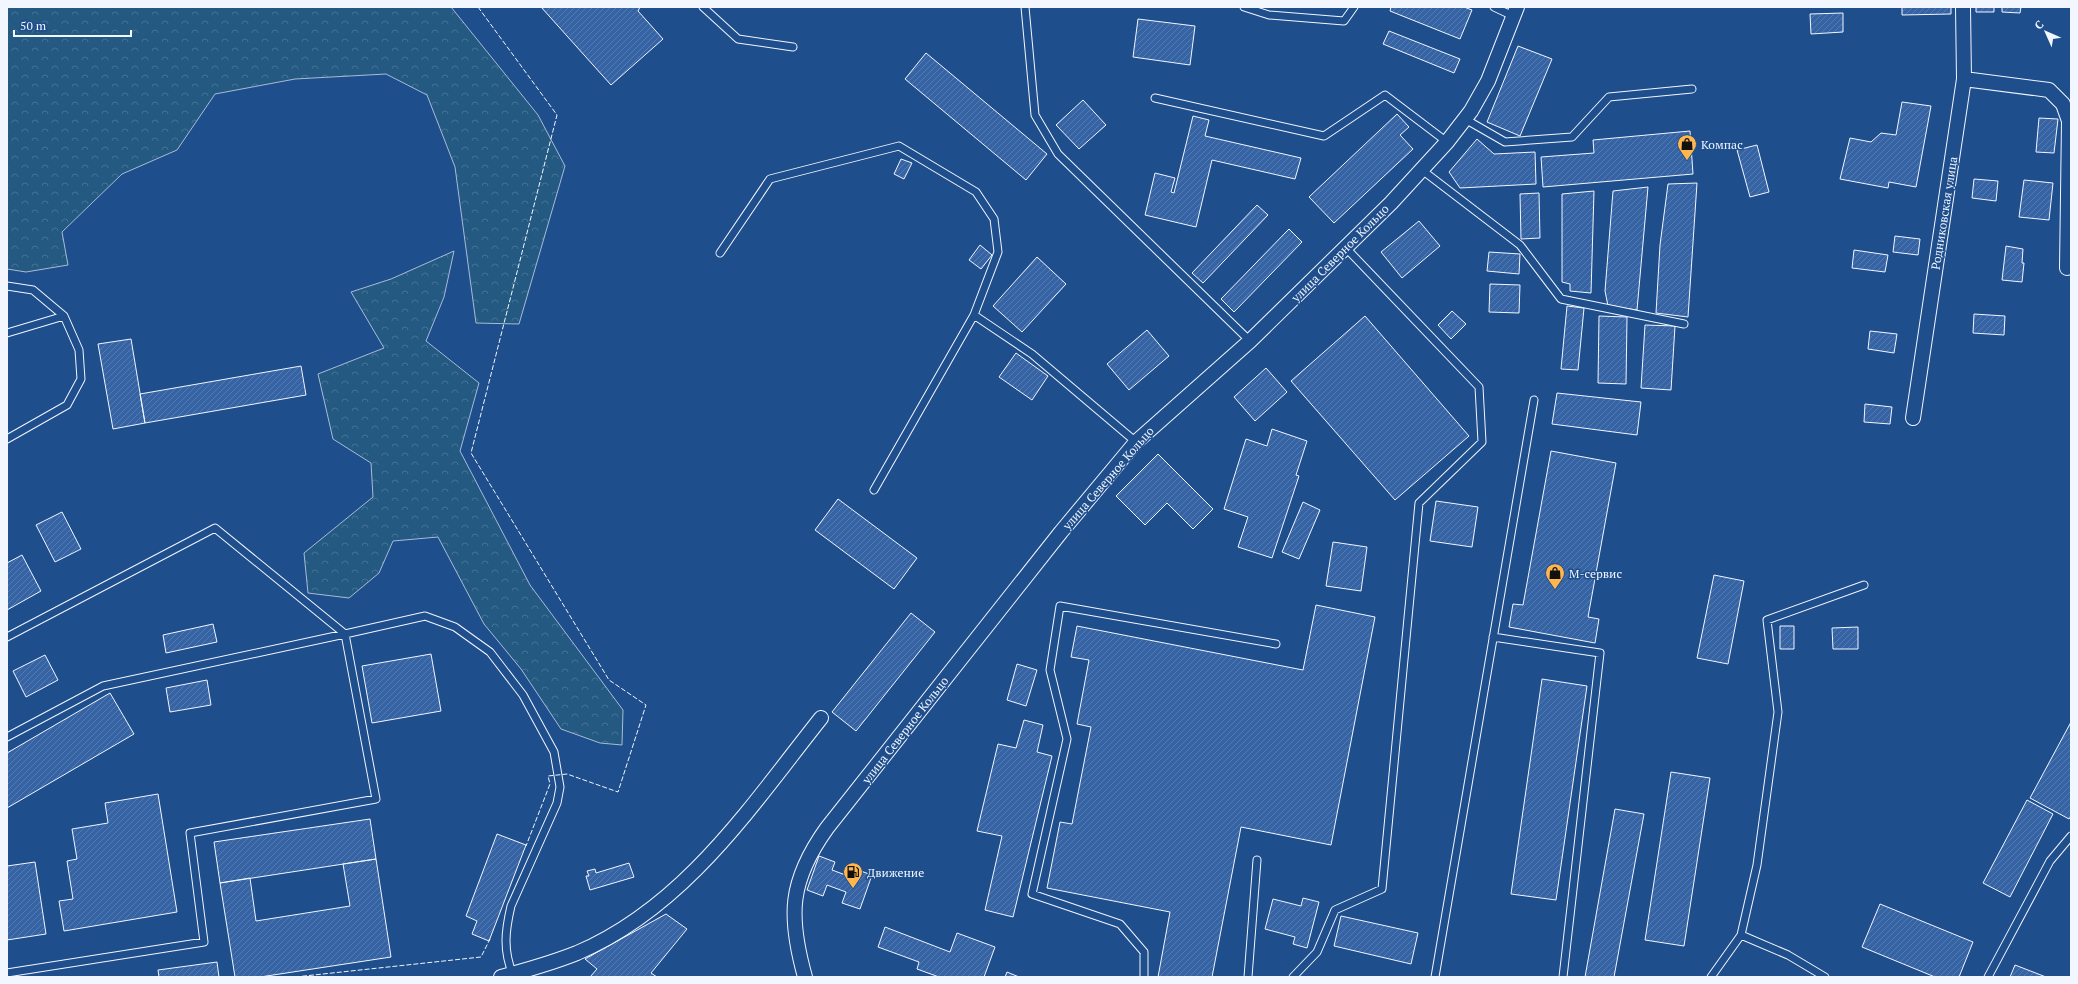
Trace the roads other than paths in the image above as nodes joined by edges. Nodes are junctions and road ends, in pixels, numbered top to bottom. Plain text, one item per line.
1 (703, 7) edge
2 (1025, 7) edge
3 (1244, 7) edge
4 (1354, 7) edge
5 (1494, 7) edge
6 (1963, 7) edge
7 (1515, 12) edge
8 (793, 47) dead end
9 (1964, 78) junction
10 (1692, 89) dead end
11 (1155, 98) dead end
12 (1465, 119) junction
13 (1447, 142) junction
14 (1422, 170) junction
15 (1346, 248) junction
16 (720, 253) dead end
17 (2067, 268) dead end
18 (7, 286) edge
19 (974, 315) junction
20 (64, 316) junction
21 (1684, 324) dead end
22 (7, 333) edge
23 (1250, 341) junction
24 (1534, 400) dead end
25 (1913, 418) dead end
26 (7, 439) edge
27 (1136, 442) junction
28 (874, 490) dead end
29 (1864, 584) dead end
30 (345, 634) junction
31 (7, 636) edge
32 (1493, 637) junction
33 (1276, 644) dead end
34 (821, 718) dead end
35 (7, 737) edge
36 (2071, 836) edge
37 (1257, 860) dead end
38 (1742, 935) junction
39 (7, 973) edge
40 (509, 976) edge
41 (805, 977) edge
42 (1144, 977) edge
43 (1248, 977) edge
44 (1293, 977) edge
45 (1435, 977) edge
46 (1562, 977) edge
47 (1711, 977) edge
48 (1825, 977) edge
49 (1988, 977) edge

1 - 8 lane
2 - 23 lane
3 - 4 lane
5 - 7 lane
6 - 9 street, Родниковская улица
7 - 12 street, улица Северное Кольцо
9 - 17 street
9 - 25 street, Родниковская улица
10 - 12 lane
11 - 13 lane
12 - 13 street, улица Северное Кольцо
13 - 14 street, улица Северное Кольцо
14 - 15 street, улица Северное Кольцо
14 - 21 lane
15 - 23 street, улица Северное Кольцо
15 - 44 lane
16 - 19 lane
18 - 20 lane
19 - 27 lane
19 - 28 lane
20 - 22 lane
20 - 26 lane
23 - 27 street, улица Северное Кольцо
24 - 32 lane
27 - 41 street, улица Северное Кольцо
29 - 38 lane
30 - 31 lane
30 - 35 lane
30 - 39 lane
30 - 40 lane
32 - 45 lane
32 - 46 lane
33 - 42 lane
34 - 40 street
36 - 49 lane
37 - 43 lane
38 - 47 lane
38 - 48 lane

